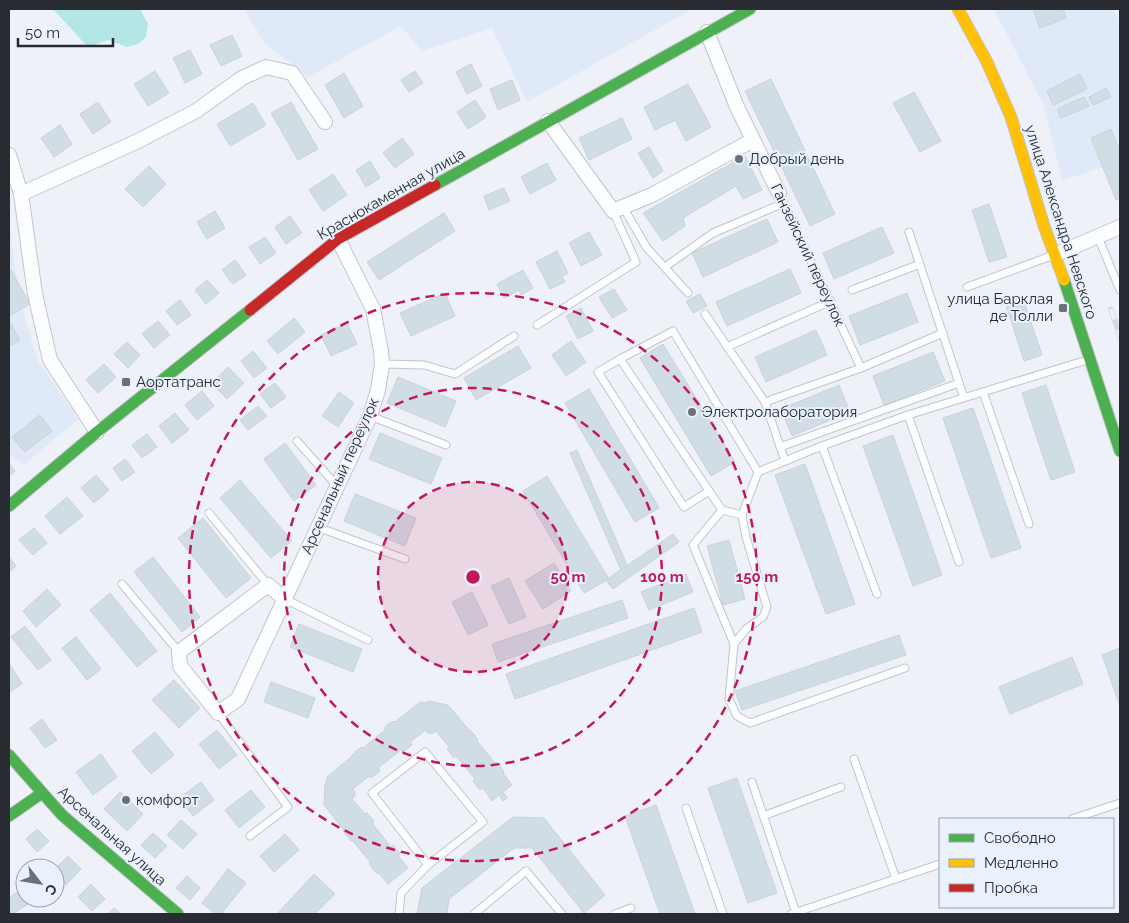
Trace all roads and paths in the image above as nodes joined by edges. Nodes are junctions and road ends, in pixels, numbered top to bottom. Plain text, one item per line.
1 (750, 9) edge
2 (958, 9) edge
3 (707, 32) junction
4 (1012, 92) dead end
5 (548, 121) junction
6 (325, 122) dead end
7 (753, 140) junction
8 (9, 155) edge
9 (22, 194) junction
10 (1047, 196) dead end
11 (782, 198) junction
12 (618, 209) junction
13 (1120, 227) edge
14 (909, 232) dead end
15 (1060, 236) dead end
16 (1098, 237) junction
17 (338, 239) junction
18 (1059, 253) junction
19 (920, 264) junction
20 (665, 267) junction
21 (967, 287) dead end
22 (852, 290) dead end
23 (1120, 290) edge
24 (688, 293) dead end
25 (830, 301) junction
26 (705, 314) dead end
27 (1090, 323) dead end
28 (537, 325) dead end
29 (943, 333) junction
30 (514, 336) dead end
31 (727, 347) junction
32 (620, 359) junction
33 (1090, 359) junction
34 (382, 364) junction
35 (861, 368) junction
36 (959, 383) junction
37 (983, 392) junction
38 (964, 398) junction
39 (765, 402) junction
40 (908, 415) junction
41 (370, 416) junction
42 (97, 432) junction
43 (298, 441) dead end
44 (446, 445) dead end
45 (822, 446) junction
46 (780, 447) junction
47 (1120, 451) edge
48 (785, 461) junction
49 (758, 472) junction
50 (337, 486) junction
51 (709, 491) junction
52 (9, 506) edge
53 (722, 510) junction
54 (209, 513) dead end
55 (742, 515) junction
56 (1029, 524) dead end
57 (317, 527) junction
58 (405, 559) dead end
59 (959, 562) dead end
60 (122, 584) dead end
61 (268, 585) junction
62 (878, 594) dead end
63 (285, 599) junction
64 (368, 640) dead end
65 (734, 644) junction
66 (179, 652) junction
67 (905, 668) dead end
68 (218, 713) junction
69 (9, 754) edge
70 (854, 759) dead end
71 (752, 782) dead end
72 (841, 787) dead end
73 (42, 792) junction
74 (1120, 803) edge
75 (686, 808) dead end
76 (9, 816) edge
77 (763, 816) junction
78 (1075, 818) edge
79 (250, 836) dead end
80 (939, 864) edge
81 (428, 866) junction
82 (896, 879) junction
83 (631, 908) dead end
84 (178, 914) edge
85 (399, 914) edge
86 (474, 914) edge
87 (562, 914) edge
88 (615, 914) edge
89 (723, 914) edge
90 (794, 914) edge

1 - 3 street, Краснокаменная улица
2 - 18 street, улица Александра Невского
3 - 5 street, Краснокаменная улица
3 - 7 street, Ганзейский переулок
4 - 10 street
5 - 12 street
5 - 17 street, Краснокаменная улица
6 - 9 street
7 - 11 street, Ганзейский переулок
7 - 12 street
8 - 9 street
9 - 42 street
11 - 20 lane
11 - 25 lane, Ганзейский переулок
12 - 20 lane
12 - 28 lane
13 - 16 street
14 - 19 lane
15 - 18 street
16 - 18 street
16 - 23 lane
17 - 34 street, Арсенальный переулок
17 - 42 street, Краснокаменная улица
18 - 21 lane
18 - 27 street
18 - 33 street, улица Александра Невского
19 - 22 lane
19 - 29 lane
20 - 24 lane
25 - 31 lane
25 - 35 lane, Ганзейский переулок
26 - 31 lane
29 - 35 lane
29 - 36 lane
30 - 34 lane
31 - 39 lane
32 - 49 lane
32 - 51 lane
32 - 51 lane
33 - 37 lane
33 - 47 street, улица Александра Невского
34 - 41 street, Арсенальный переулок
35 - 39 lane
36 - 38 lane
36 - 46 lane
37 - 38 lane
37 - 56 lane
38 - 40 lane
39 - 46 lane
40 - 45 lane
40 - 59 lane
41 - 44 lane
41 - 50 street, Арсенальный переулок
42 - 52 street, Краснокаменная улица
43 - 50 lane
45 - 48 lane
45 - 62 lane
46 - 48 lane
48 - 49 lane
49 - 55 lane
50 - 57 street, Арсенальный переулок
51 - 53 lane
53 - 55 lane
53 - 65 lane
54 - 61 lane
55 - 65 lane
57 - 58 lane
57 - 63 street, Арсенальный переулок
60 - 66 lane
61 - 63 street
61 - 66 street
63 - 64 lane
63 - 68 street, Арсенальный переулок
65 - 67 lane
66 - 68 street
68 - 79 lane
69 - 73 street, Арсенальная улица
70 - 82 lane
71 - 77 lane
72 - 77 lane
73 - 76 street
73 - 84 street, Арсенальная улица
74 - 78 lane
75 - 89 lane
77 - 90 lane
80 - 82 lane
81 - 81 lane
81 - 85 lane
82 - 90 lane
83 - 88 lane
86 - 87 lane

